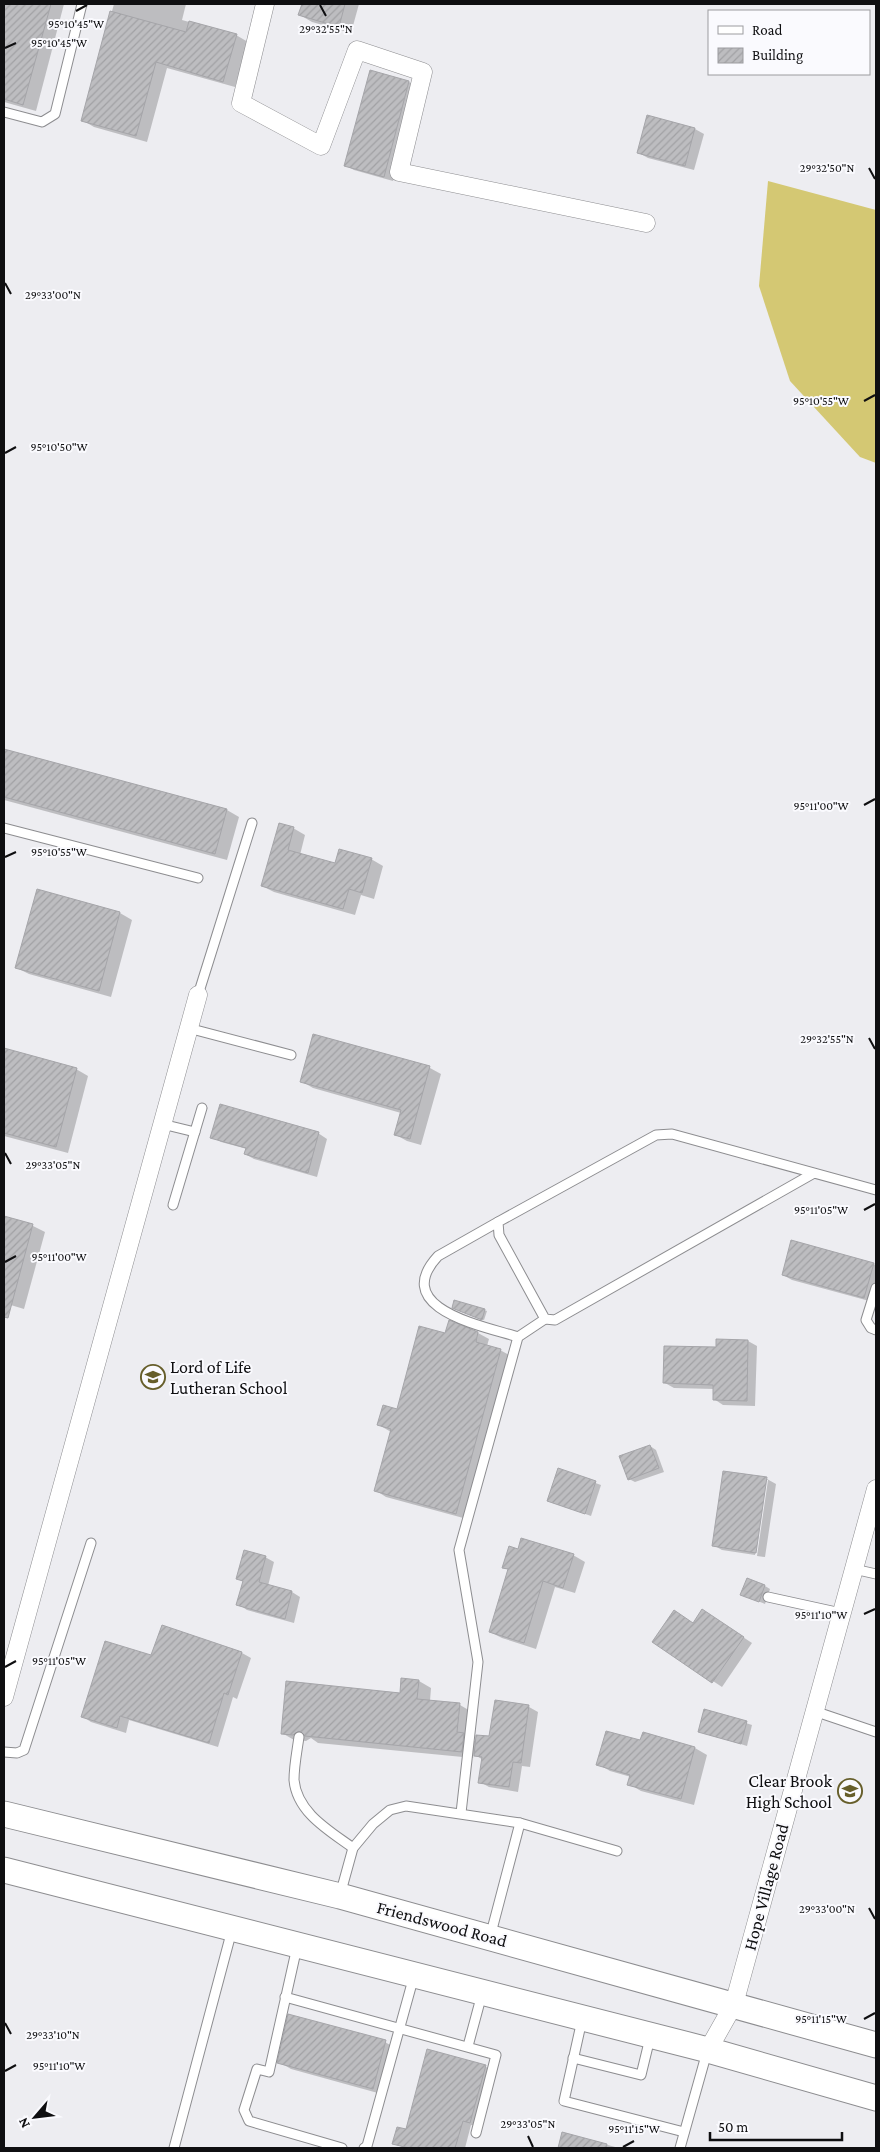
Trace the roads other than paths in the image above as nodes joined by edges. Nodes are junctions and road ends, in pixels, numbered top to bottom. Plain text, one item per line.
1 (82, 4) edge
2 (265, 4) edge
3 (4, 112) edge
4 (646, 223) dead end
5 (252, 823) dead end
6 (4, 828) edge
7 (198, 878) dead end
8 (198, 995) joint
9 (188, 1028) junction
10 (291, 1055) dead end
11 (202, 1108) dead end
12 (162, 1124) junction
13 (194, 1132) junction
14 (814, 1173) junction
15 (876, 1190) edge
16 (173, 1205) dead end
17 (498, 1222) junction
18 (876, 1288) edge
19 (545, 1319) junction
20 (876, 1330) edge
21 (518, 1337) junction
22 (876, 1489) edge
23 (91, 1543) dead end
24 (854, 1569) junction
25 (876, 1574) edge
26 (768, 1597) dead end
27 (841, 1613) junction
28 (4, 1697) edge
29 (814, 1711) junction
30 (876, 1732) edge
31 (298, 1737) dead end
32 (4, 1752) edge
33 (461, 1813) junction
34 (4, 1814) edge
35 (520, 1822) junction
36 (353, 1848) junction
37 (617, 1851) dead end
38 (4, 1870) edge
39 (340, 1896) junction
40 (233, 1927) junction
41 (490, 1937) junction
42 (297, 1944) junction
43 (415, 1974) junction
44 (483, 1992) junction
45 (285, 1998) junction
46 (734, 2004) junction
47 (582, 2017) junction
48 (399, 2028) junction
49 (651, 2035) junction
50 (876, 2045) edge
51 (468, 2046) junction
52 (708, 2050) junction
53 (573, 2058) junction
54 (876, 2098) edge
55 (684, 2132) junction
56 (476, 2133) dead end
57 (174, 2148) edge
58 (342, 2148) edge
59 (364, 2148) edge
60 (680, 2148) edge

1 - 3 lane
2 - 4 street
5 - 8 lane
6 - 7 lane
8 - 9 street
9 - 10 lane
9 - 12 street
11 - 13 lane
12 - 13 lane
12 - 28 street
13 - 16 lane
14 - 15 lane
14 - 17 lane
14 - 19 lane
17 - 19 lane
17 - 21 lane
18 - 20 lane
19 - 21 lane
21 - 33 lane
22 - 24 street, Hope Village Road
23 - 32 lane
24 - 25 lane
24 - 27 street, Hope Village Road
26 - 27 lane
27 - 29 street, Hope Village Road
29 - 30 lane
29 - 46 street, Hope Village Road
31 - 36 lane
33 - 35 lane
33 - 36 lane
34 - 39 main road, Friendswood Road
35 - 37 lane
35 - 41 lane
36 - 39 lane
38 - 40 main road
39 - 41 main road, Friendswood Road
40 - 42 main road
40 - 57 lane
41 - 46 main road, Friendswood Road
42 - 43 main road
42 - 45 lane
43 - 44 main road
43 - 48 lane
44 - 47 main road
44 - 51 lane
45 - 48 lane
45 - 58 lane
46 - 50 main road, Friendswood Road
46 - 52 street, Hope Village Road
47 - 49 main road
47 - 53 lane
48 - 51 lane
48 - 59 lane
49 - 52 main road
49 - 53 lane
51 - 56 lane
52 - 54 main road
52 - 55 lane
53 - 55 lane
55 - 60 lane

